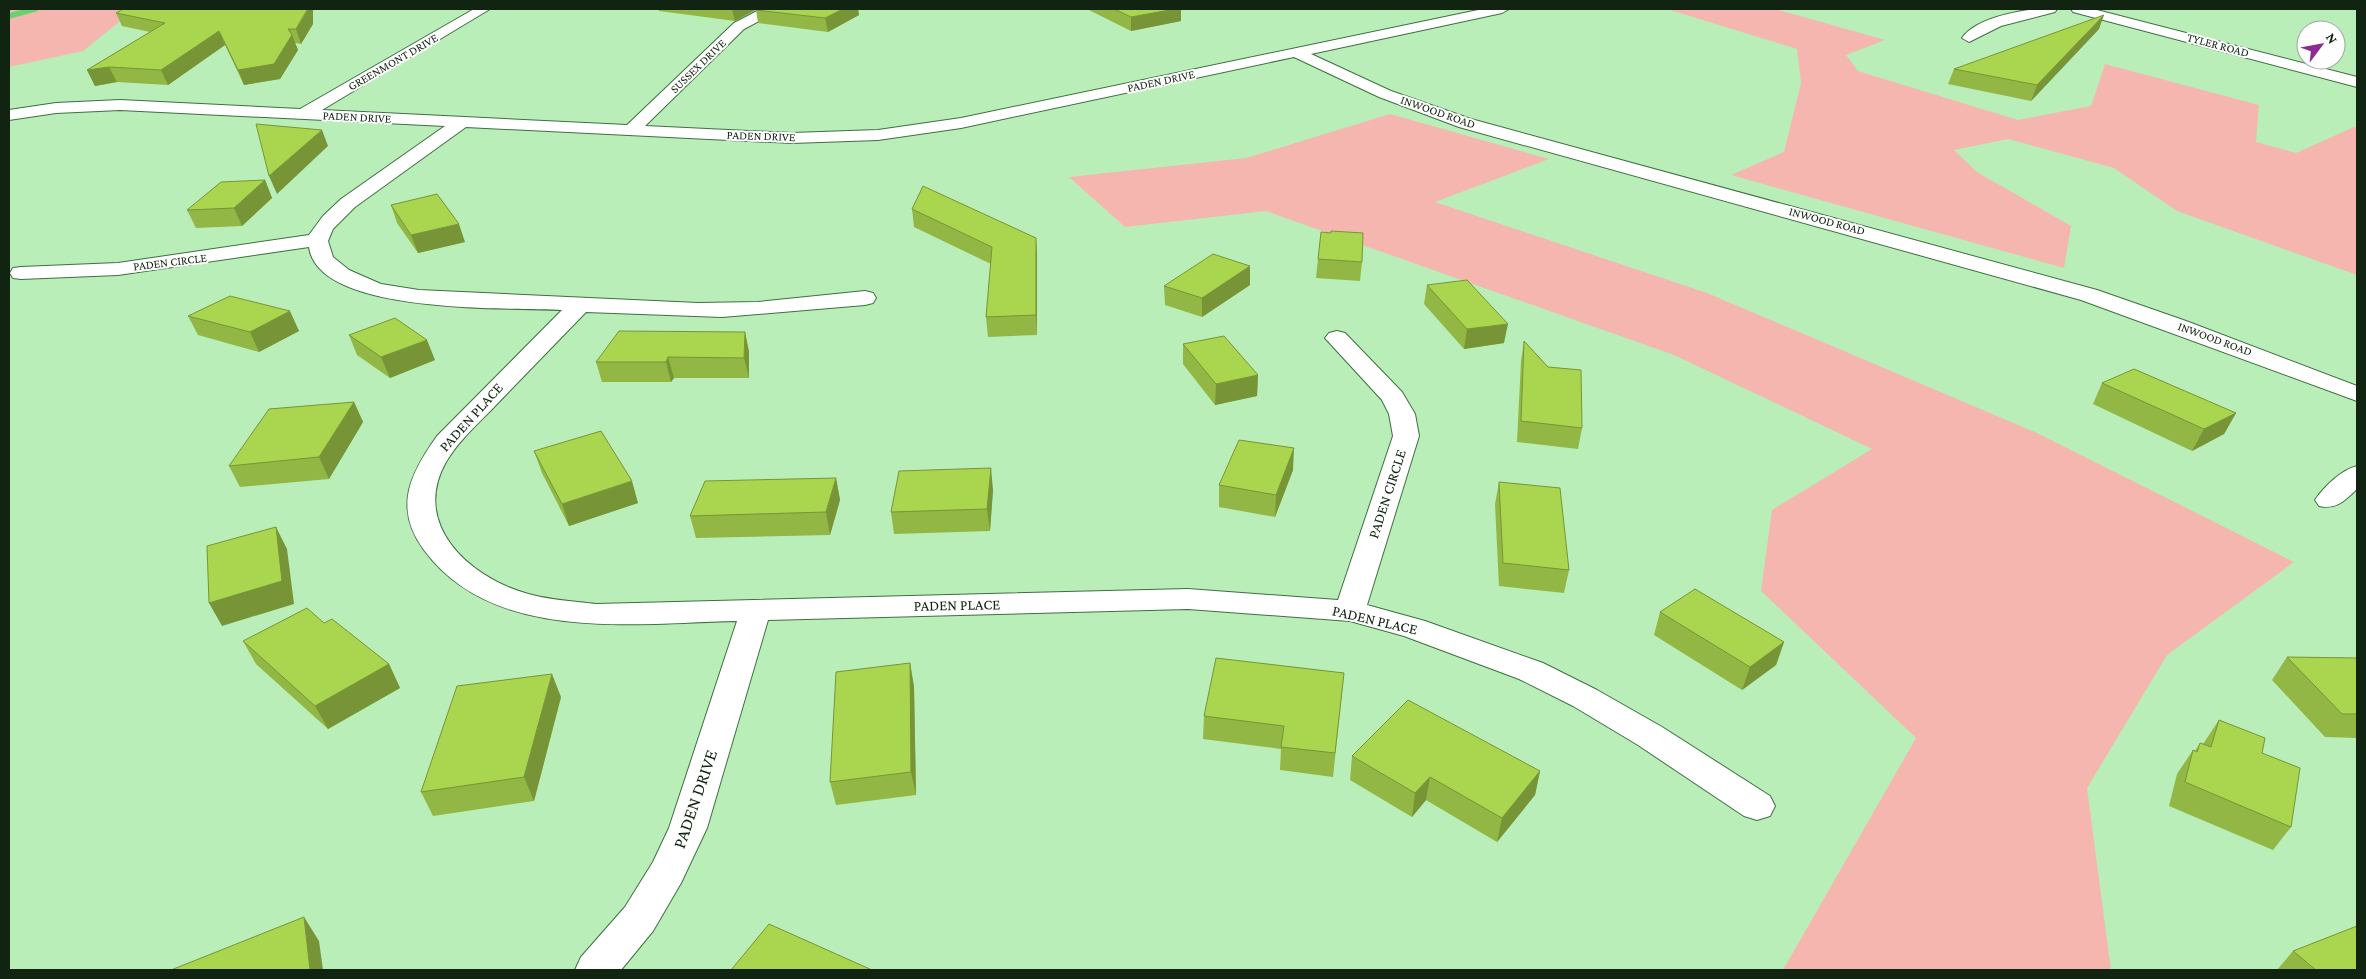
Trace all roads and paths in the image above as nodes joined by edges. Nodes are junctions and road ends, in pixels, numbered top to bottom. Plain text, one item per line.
1 (483, 9) edge
2 (771, 9) edge
3 (1502, 9) edge
4 (2050, 9) edge
5 (2078, 9) edge
6 (1969, 38) dead end
7 (1297, 53) junction
8 (2357, 82) edge
9 (303, 114) junction
10 (9, 115) edge
11 (462, 122) junction
12 (630, 130) junction
13 (318, 240) junction
14 (21, 272) dead end
15 (865, 298) dead end
16 (581, 304) junction
17 (1337, 338) dead end
18 (2357, 394) edge
19 (2357, 474) edge
20 (2330, 500) dead end
21 (756, 610) junction
22 (1350, 611) junction
23 (1757, 806) dead end
24 (596, 970) edge

1 - 9 street, GREENMONT DRIVE
2 - 12 street, SUSSEX DRIVE
3 - 7 street, PADEN DRIVE
4 - 6 street
5 - 8 street, TYLER ROAD
7 - 12 street, PADEN DRIVE
7 - 18 street, INWOOD ROAD
9 - 10 street, PADEN DRIVE
9 - 11 street, PADEN DRIVE
11 - 12 street, PADEN DRIVE
11 - 13 street
13 - 14 street, PADEN CIRCLE
13 - 16 street
15 - 16 street
16 - 21 street, PADEN PLACE
17 - 22 street, PADEN CIRCLE
19 - 20 street
21 - 22 street, PADEN PLACE
21 - 24 street, PADEN DRIVE
22 - 23 street, PADEN PLACE

